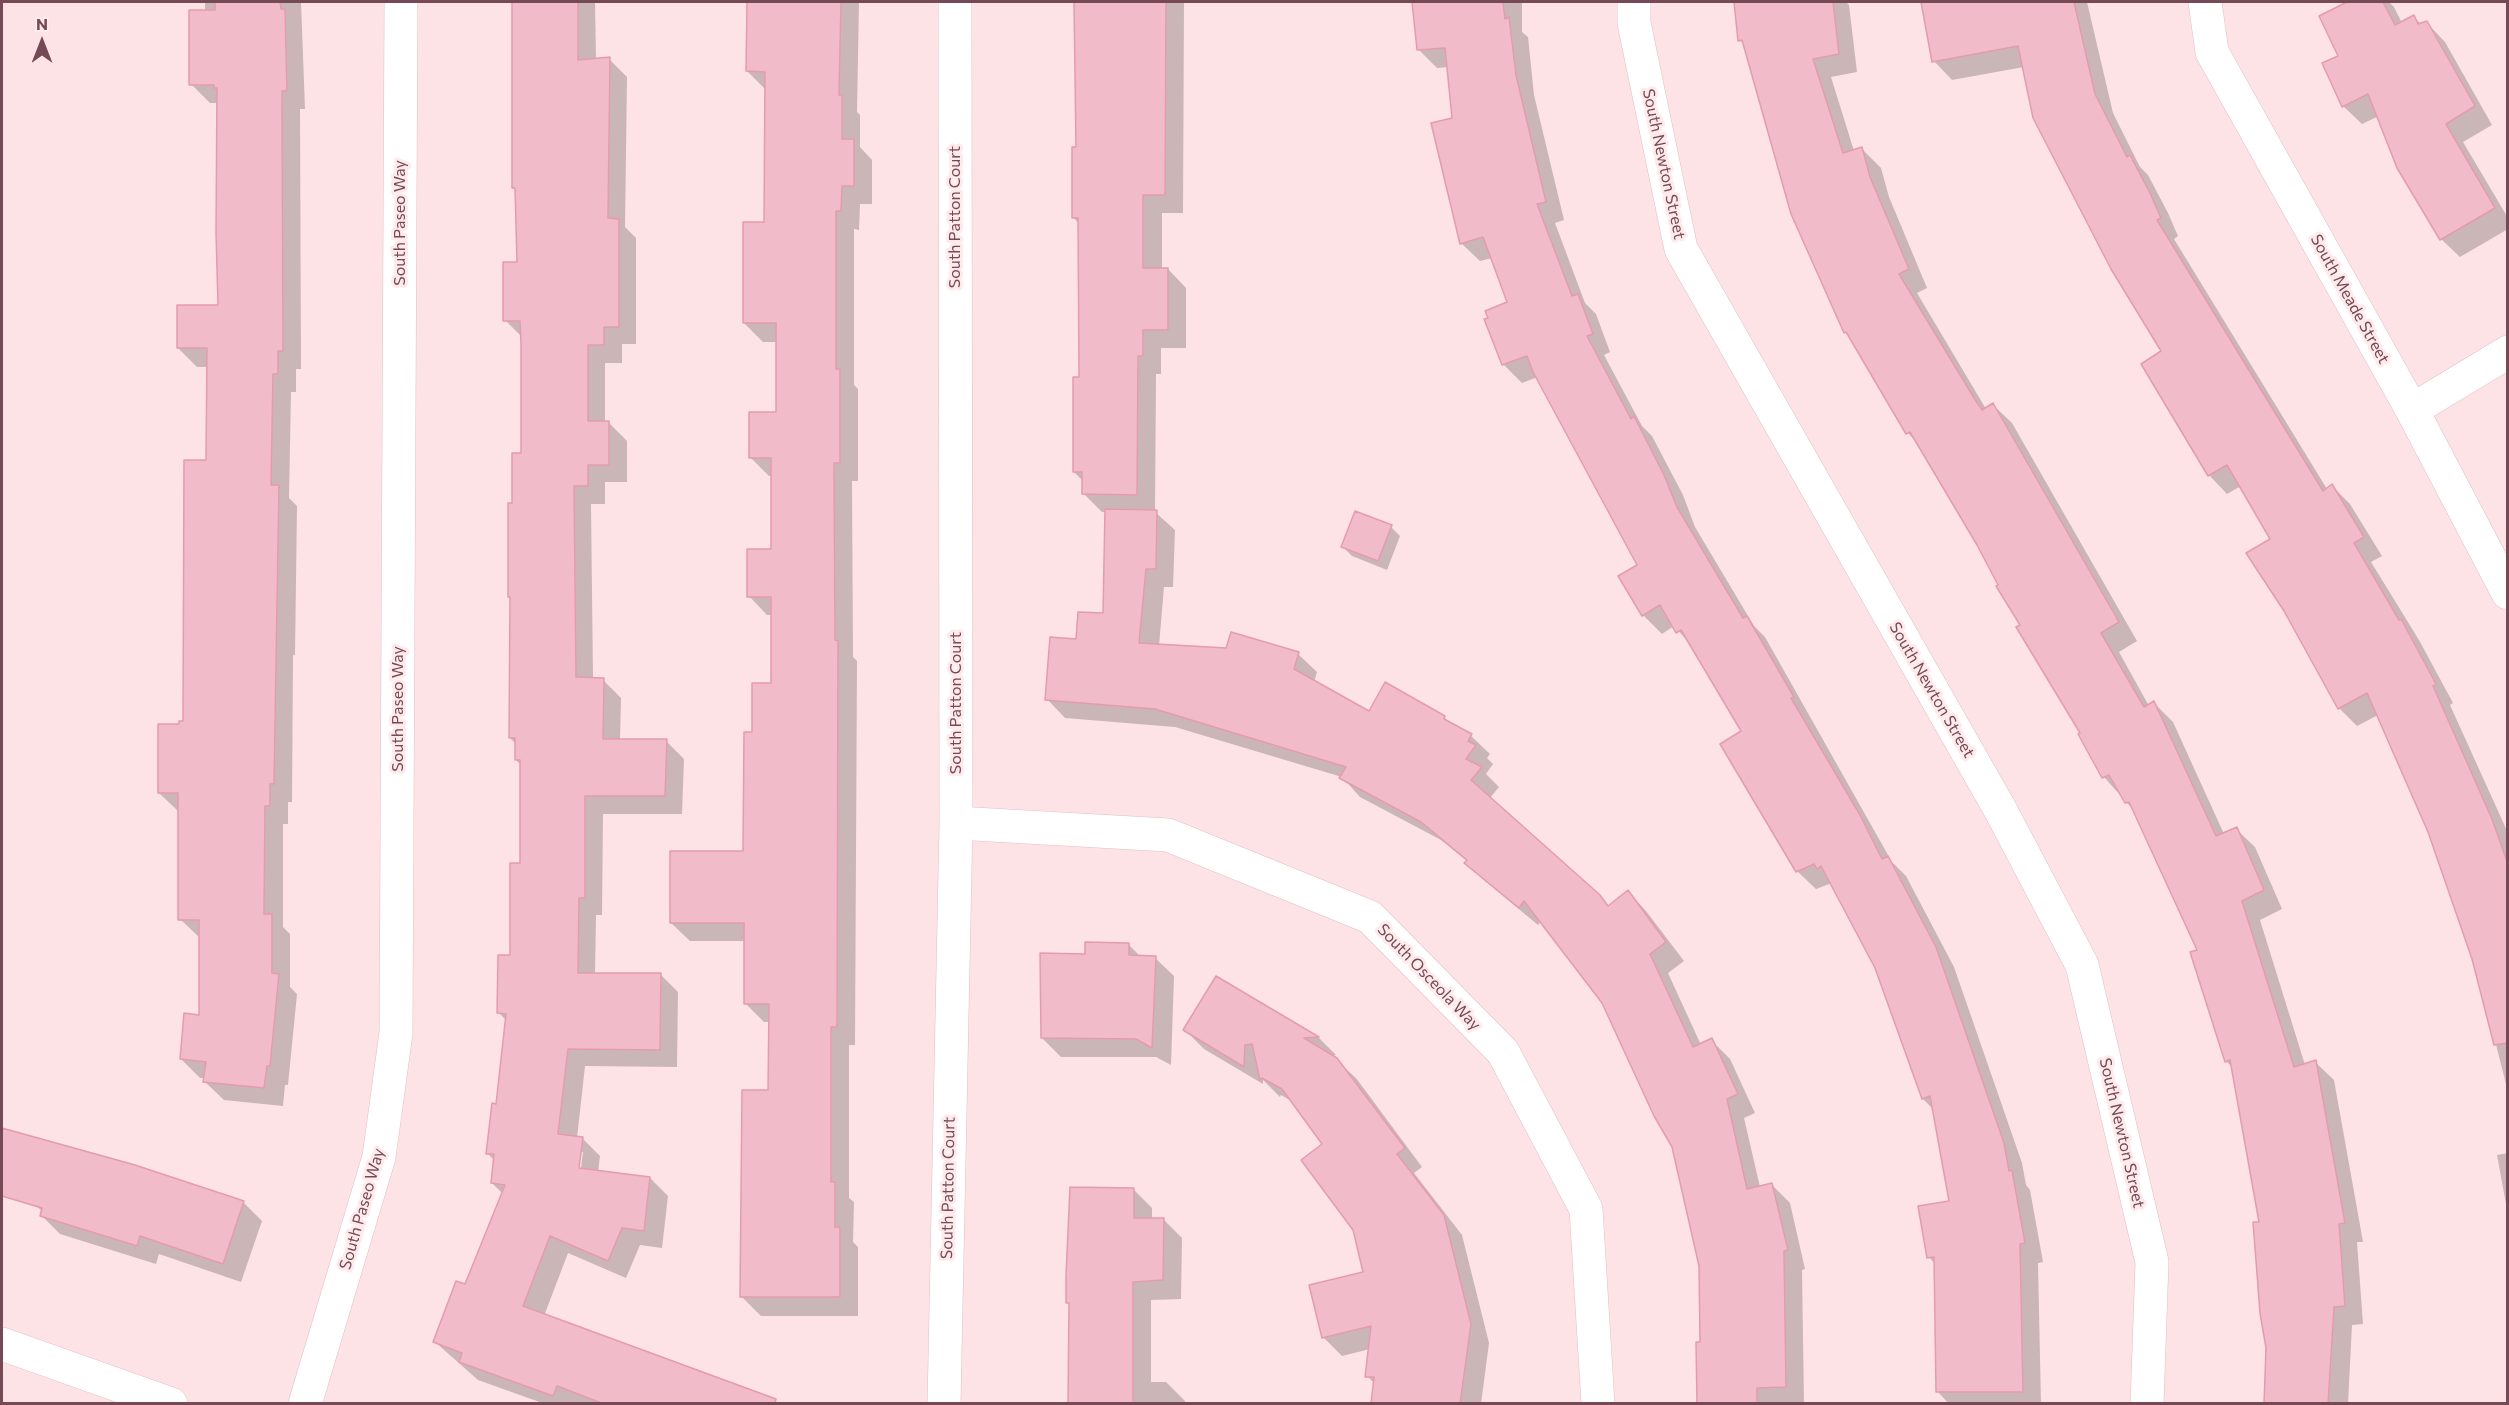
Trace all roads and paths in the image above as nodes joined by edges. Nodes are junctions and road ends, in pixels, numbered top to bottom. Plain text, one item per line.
1 (401, 2) edge
2 (955, 2) edge
3 (1634, 2) edge
4 (2205, 2) edge
5 (2508, 352) edge
6 (2412, 410) junction
7 (2508, 593) edge
8 (956, 823) junction
9 (2, 1344) edge
10 (171, 1404) edge
11 (305, 1404) edge
12 (944, 1404) edge
13 (1598, 1404) edge
14 (2147, 1404) edge

1 - 11 street, South Paseo Way
2 - 8 street, South Patton Court
3 - 14 street, South Newton Street
4 - 6 street, South Meade Street
5 - 6 street
6 - 7 street, South Meade Street
8 - 12 street, South Patton Court
8 - 13 street, South Osceola Way
9 - 10 street

